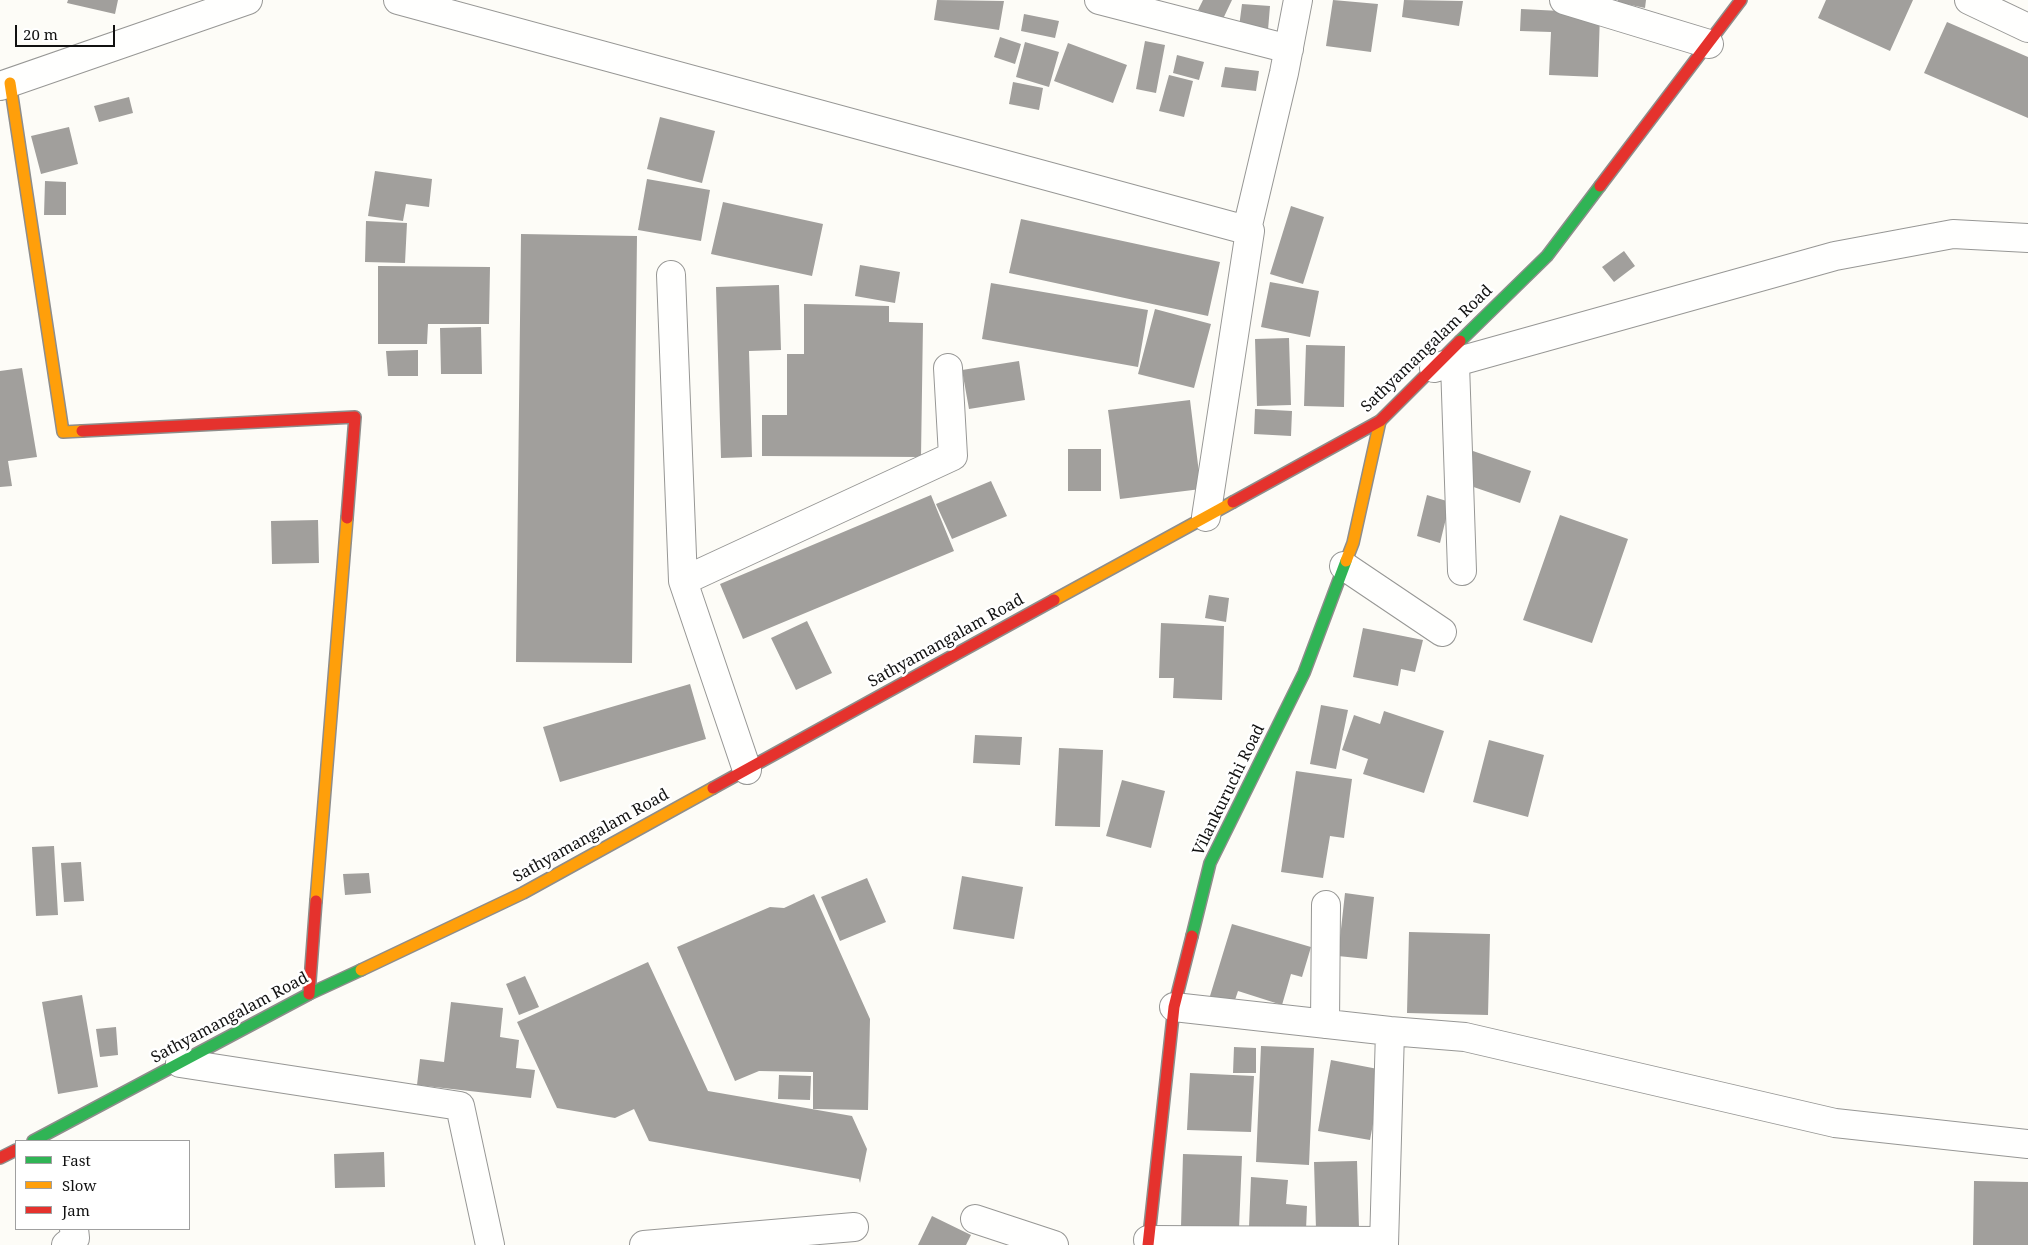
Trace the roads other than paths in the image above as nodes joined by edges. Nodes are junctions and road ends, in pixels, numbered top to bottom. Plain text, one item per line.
1 (248, 0) edge
2 (398, 0) edge
3 (1099, 0) edge
4 (1298, 0) edge
5 (1564, 0) edge
6 (1741, 0) edge
7 (1969, 0) edge
8 (2028, 28) edge
9 (1709, 44) junction
10 (1288, 48) junction
11 (5, 85) edge
12 (1250, 231) junction
13 (2028, 238) edge
14 (672, 275) dead end
15 (1444, 366) junction
16 (948, 368) dead end
17 (1380, 421) junction
18 (1206, 516) junction
19 (1344, 566) junction
20 (1462, 571) dead end
21 (684, 581) junction
22 (1442, 632) dead end
23 (747, 770) junction
24 (1326, 905) dead end
25 (309, 994) junction
26 (1174, 1007) junction
27 (1325, 1024) junction
28 (1390, 1031) junction
29 (180, 1063) junction
30 (63, 1134) edge
31 (36, 1140) edge
32 (2028, 1144) edge
33 (15, 1150) edge
34 (0, 1158) edge
35 (975, 1219) dead end
36 (854, 1227) dead end
37 (74, 1230) edge
38 (1148, 1242) edge
39 (1384, 1243) edge
40 (66, 1245) edge
41 (490, 1245) edge
42 (644, 1245) edge
43 (1054, 1245) edge

1 - 11 street
2 - 12 street
3 - 10 street
4 - 10 street
5 - 9 street
6 - 9 main road, Sathyamangalam Road
7 - 8 street
9 - 15 main road, Sathyamangalam Road
10 - 12 street
11 - 25 main road
12 - 18 street
13 - 15 street
14 - 21 street
15 - 17 main road, Sathyamangalam Road
15 - 20 street
16 - 21 street
17 - 18 main road, Sathyamangalam Road
17 - 19 main road, Vilankuruchi Road
18 - 23 main road, Sathyamangalam Road
19 - 22 street
19 - 26 main road, Vilankuruchi Road
21 - 23 street
23 - 25 main road, Sathyamangalam Road
24 - 27 street
25 - 29 main road, Sathyamangalam Road
26 - 27 street
26 - 38 main road, Vilankuruchi Road
27 - 28 street
28 - 32 street
28 - 39 street
29 - 30 main road, Sathyamangalam Road
29 - 41 street
30 - 31 main road, Sathyamangalam Road
33 - 34 main road
35 - 43 street
36 - 42 street
37 - 40 street
38 - 39 street

